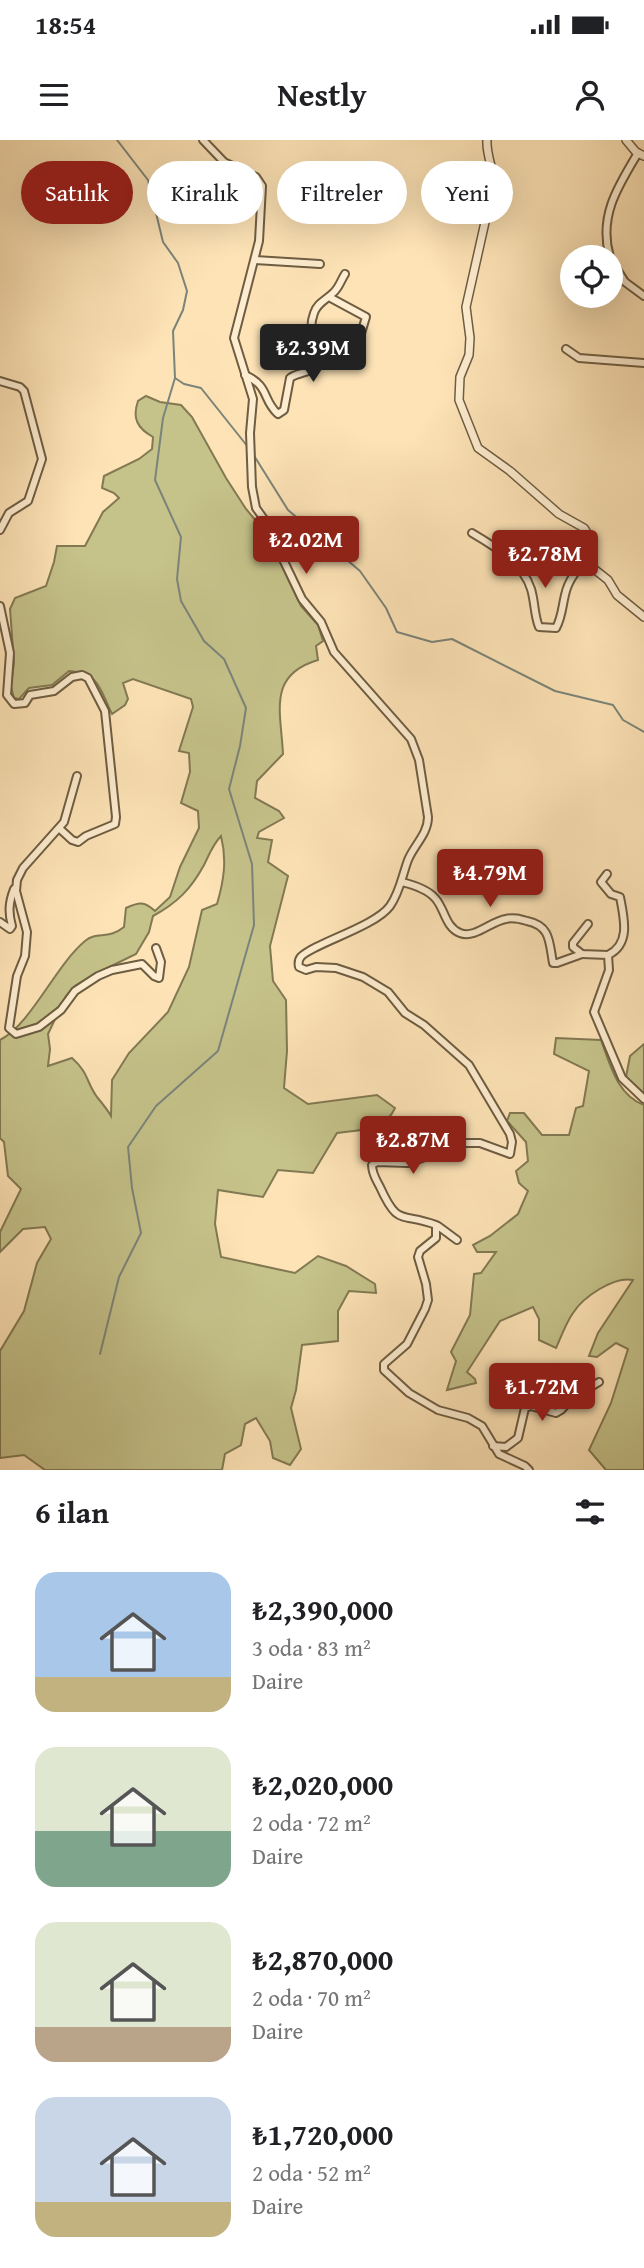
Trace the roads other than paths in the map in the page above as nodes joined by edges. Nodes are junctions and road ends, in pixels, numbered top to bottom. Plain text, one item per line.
1 (204, 140) edge
2 (487, 140) edge
3 (626, 140) edge
4 (641, 154) edge
5 (606, 245) edge
6 (255, 260) junction
7 (320, 264) dead end
8 (345, 274) dead end
9 (623, 279) edge
10 (644, 295) edge
11 (329, 297) junction
12 (359, 340) dead end
13 (566, 349) dead end
14 (644, 363) edge
15 (245, 375) junction
16 (0, 381) edge
17 (0, 530) edge
18 (472, 533) dead end
19 (590, 557) junction
20 (0, 606) edge
21 (644, 617) edge
22 (77, 776) dead end
23 (60, 829) junction
24 (607, 874) dead end
25 (17, 880) junction
26 (401, 882) junction
27 (0, 922) edge
28 (588, 924) dead end
29 (156, 948) dead end
30 (582, 954) junction
31 (608, 955) junction
32 (644, 1099) edge
33 (436, 1225) junction
34 (457, 1240) dead end
35 (599, 1382) dead end
36 (493, 1446) junction
37 (529, 1470) edge

1 - 6 street
2 - 19 street
3 - 4 street
4 - 5 street
6 - 7 street
6 - 15 street
8 - 11 street
9 - 10 street
11 - 12 street
11 - 15 street
13 - 14 street
15 - 26 street
16 - 17 street
18 - 19 street
19 - 21 street
20 - 23 street
22 - 23 street
23 - 25 street
24 - 31 street
25 - 27 street
25 - 29 street
26 - 30 street
26 - 33 street
28 - 30 street
30 - 31 street
31 - 32 street
33 - 34 street
33 - 36 street
35 - 36 street
36 - 37 street

